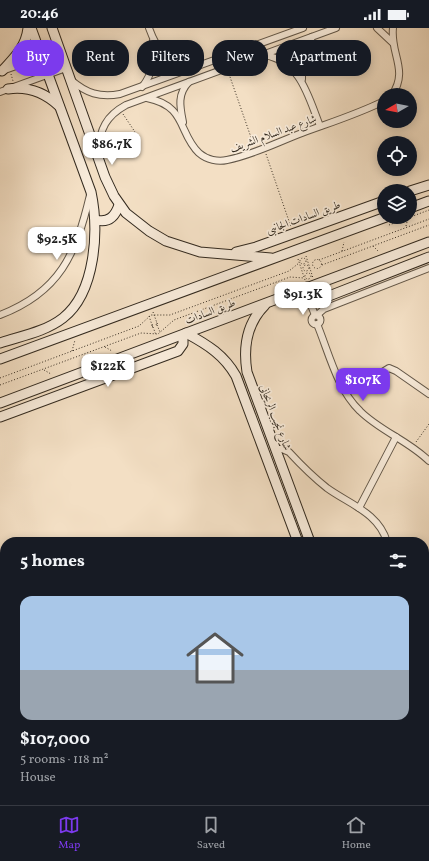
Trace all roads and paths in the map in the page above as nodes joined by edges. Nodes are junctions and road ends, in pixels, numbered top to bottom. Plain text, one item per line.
1 (30, 28) edge
2 (52, 28) edge
3 (149, 28) edge
4 (303, 28) edge
5 (336, 28) edge
6 (377, 28) edge
7 (393, 28) edge
8 (312, 37) junction
9 (153, 39) joint
10 (35, 40) edge
11 (56, 40) edge
12 (394, 44) junction
13 (268, 53) edge
14 (268, 55) edge
15 (64, 62) edge
16 (204, 64) edge
17 (66, 68) joint
18 (3, 71) edge
19 (212, 74) edge
20 (43, 76) edge
21 (49, 76) edge
22 (170, 76) joint
23 (230, 76) edge
24 (70, 78) junction
25 (302, 81) junction
26 (189, 82) junction
27 (142, 87) junction
28 (174, 87) junction
29 (396, 88) edge
30 (7, 90) edge
31 (135, 90) junction
32 (146, 98) junction
33 (139, 100) junction
34 (377, 105) edge
35 (59, 106) junction
36 (119, 109) junction
37 (183, 124) junction
38 (320, 126) junction
39 (135, 132) dead end
40 (264, 148) junction
41 (256, 150) junction
42 (97, 155) junction
43 (429, 184) edge
44 (417, 188) edge
45 (91, 192) junction
46 (429, 201) edge
47 (377, 203) edge
48 (119, 205) junction
49 (417, 205) edge
50 (429, 219) edge
51 (96, 220) junction
52 (377, 220) edge
53 (407, 224) edge
54 (429, 225) edge
55 (406, 227) junction
56 (293, 233) junction
57 (344, 241) dead end
58 (429, 242) edge
59 (372, 246) junction
60 (342, 251) junction
61 (380, 253) dead end
62 (229, 254) junction
63 (305, 255) dead end
64 (429, 257) edge
65 (275, 258) junction
66 (297, 258) dead end
67 (319, 260) junction
68 (299, 262) junction
69 (304, 264) junction
70 (312, 265) junction
71 (322, 265) junction
72 (309, 267) junction
73 (429, 268) edge
74 (302, 269) junction
75 (313, 278) dead end
76 (305, 284) junction
77 (267, 302) junction
78 (152, 311) dead end
79 (148, 313) dead end
80 (154, 314) junction
81 (0, 315) edge
82 (316, 315) junction
83 (149, 316) junction
84 (160, 333) junction
85 (185, 334) junction
86 (161, 335) dead end
87 (156, 336) junction
88 (75, 340) dead end
89 (2, 344) edge
90 (104, 346) junction
91 (72, 350) junction
92 (114, 353) dead end
93 (0, 359) edge
94 (43, 369) junction
95 (247, 372) junction
96 (54, 376) dead end
97 (236, 376) junction
98 (0, 378) edge
99 (0, 385) edge
100 (360, 386) dead end
101 (429, 394) edge
102 (0, 403) edge
103 (0, 417) edge
104 (429, 424) edge
105 (396, 437) junction
106 (412, 447) junction
107 (275, 449) junction
108 (429, 461) edge
109 (359, 508) junction
110 (296, 537) edge
111 (308, 537) edge
112 (384, 537) edge

1 - 10 street
1 - 18 street
2 - 11 street
3 - 9 street
4 - 16 street
5 - 8 street
6 - 12 street
7 - 12 street
8 - 13 street
8 - 25 street
9 - 27 street
12 - 29 street
14 - 25 street
15 - 17 street
17 - 24 street
18 - 30 path
19 - 26 street
20 - 30 street
21 - 35 street
22 - 27 street
22 - 28 street
23 - 41 path
24 - 31 street
24 - 42 street
25 - 38 street
26 - 28 street
26 - 37 street, شارع عبد السلام الشريف
27 - 31 street
28 - 32 street
30 - 35 street
31 - 33 street
32 - 33 street
32 - 37 street, شارع عبد السلام الشريف
33 - 36 street
34 - 38 street, شارع عبد السلام الشريف
35 - 45 street
36 - 39 path
36 - 42 street
37 - 41 street, شارع عبد السلام الشريف
38 - 40 street, شارع عبد السلام الشريف
40 - 41 street, شارع عبد السلام الشريف
40 - 56 path
42 - 48 street
43 - 44 street
45 - 51 street
45 - 81 street
46 - 49 street
47 - 56 street, طريق السادات الجانبى
48 - 51 street
48 - 62 street
50 - 55 path
51 - 89 street
52 - 65 street
53 - 55 path
54 - 59 path
55 - 60 path
56 - 62 street, طريق السادات الجانبى
57 - 60 path
58 - 76 street, طريق السادات
59 - 61 path
59 - 71 path
60 - 67 path
62 - 65 street
63 - 72 path
64 - 76 street
65 - 93 street
66 - 68 path
67 - 70 path
67 - 71 path
68 - 74 path
68 - 80 path
69 - 69 path
69 - 72 path
69 - 74 path
70 - 71 path
70 - 72 path
72 - 74 path
72 - 75 path
73 - 82 street
74 - 76 path
76 - 77 street, طريق السادات
76 - 82 street
76 - 84 path
77 - 85 street, طريق السادات
77 - 95 street, شارع نجيب الريحانى
78 - 80 path
79 - 83 path
80 - 83 path
80 - 84 path
82 - 105 street
83 - 87 path
83 - 91 path
84 - 86 path
84 - 87 path
85 - 97 street, شارع نجيب الريحانى
85 - 102 street, طريق السادات
85 - 103 street
87 - 90 path
88 - 91 path
90 - 92 path
90 - 94 path
91 - 98 path
94 - 96 path
94 - 99 path
95 - 97 street
95 - 107 street, شارع نجيب الريحانى
97 - 110 street, شارع نجيب الريحانى
100 - 101 street
104 - 106 path
105 - 106 street
105 - 109 street
106 - 108 street
107 - 109 street
107 - 111 street, شارع نجيب الريحانى
109 - 112 street

